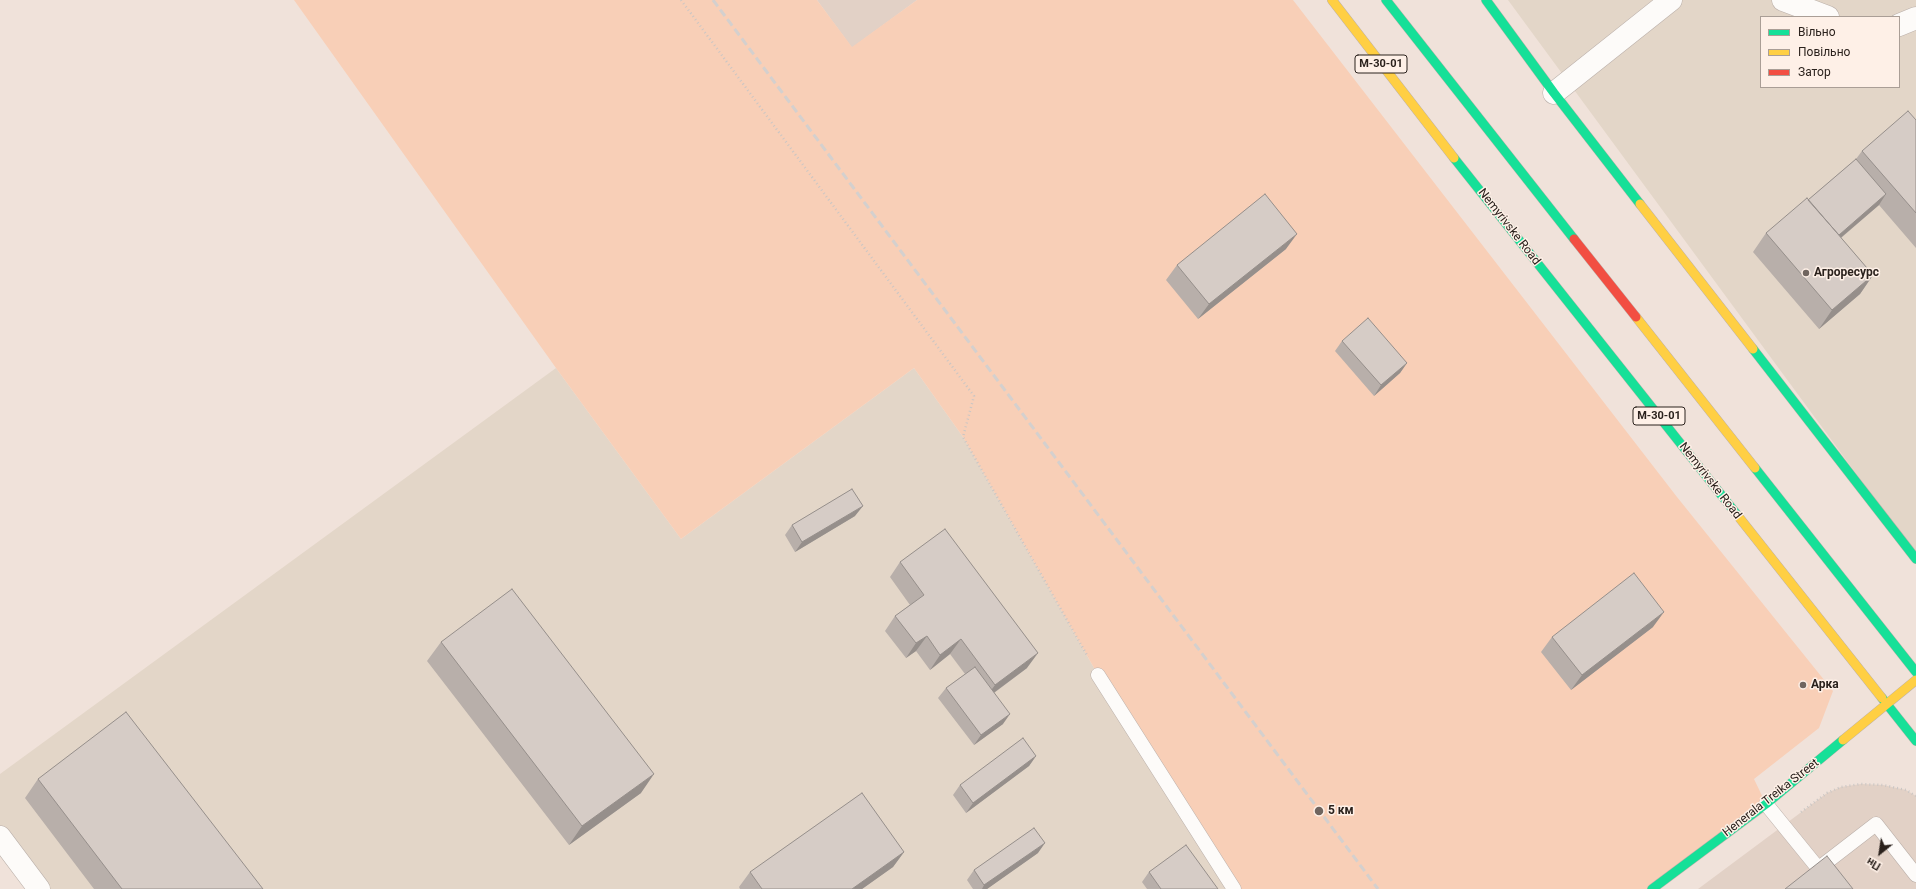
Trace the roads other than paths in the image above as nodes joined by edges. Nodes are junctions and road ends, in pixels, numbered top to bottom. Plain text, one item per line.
1 (1332, 0) edge
2 (1386, 0) edge
3 (1486, 0) edge
4 (1671, 0) edge
5 (1783, 0) edge
6 (1825, 16) edge
7 (1916, 18) edge
8 (1900, 25) edge
9 (1554, 93) junction
10 (1916, 559) edge
11 (1916, 672) edge
12 (1098, 675) road end
13 (1916, 680) edge
14 (1887, 704) junction
15 (1916, 741) edge
16 (1766, 804) junction
17 (0, 836) edge
18 (1819, 868) junction
19 (1916, 875) edge
20 (39, 889) edge
21 (1234, 889) edge
22 (1652, 889) edge
23 (1835, 889) edge

1 - 14 main road, Nemyrivske Road / М-30-01
2 - 11 main road, М-30-01
3 - 9 main road
4 - 9 street
5 - 6 street
7 - 8 street
9 - 10 main road
12 - 21 lane
13 - 14 main road, Henerala Treika Street
14 - 15 main road, Nemyrivske Road / М-30-01
14 - 16 main road, Henerala Treika Street
16 - 18 lane
16 - 22 main road, Henerala Treika Street
17 - 20 street
18 - 19 lane
18 - 23 lane

